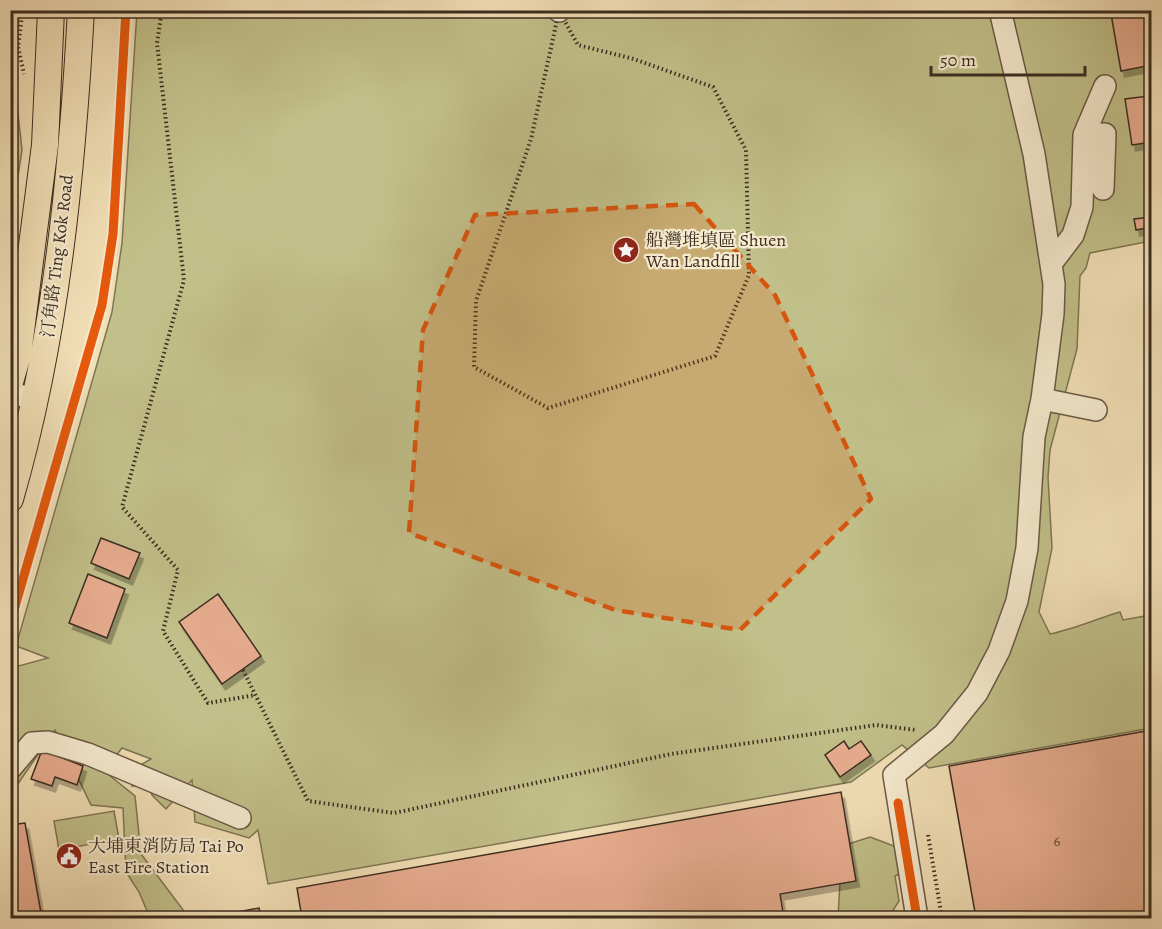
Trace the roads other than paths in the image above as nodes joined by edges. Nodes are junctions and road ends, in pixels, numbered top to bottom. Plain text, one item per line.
1 (51, 10) edge
2 (81, 10) edge
3 (1000, 10) edge
4 (1105, 86) dead end
5 (1084, 135) junction
6 (1103, 189) dead end
7 (1051, 264) junction
8 (10, 382) edge
9 (10, 393) edge
10 (36, 399) junction
11 (1042, 399) junction
12 (1096, 410) dead end
13 (18, 436) edge
14 (10, 499) edge
15 (10, 769) edge
16 (240, 818) dead end
17 (917, 918) edge

1 - 8 main road, 汀角路 Ting Kok Road
2 - 10 main road, 汀角路 Ting Kok Road
3 - 7 street
4 - 5 street
5 - 6 street
5 - 7 street
7 - 11 street
9 - 10 street
10 - 13 main road, 汀角路 Ting Kok Road
11 - 12 street
11 - 17 street
13 - 14 main road, 汀角路 Ting Kok Road
15 - 16 street

